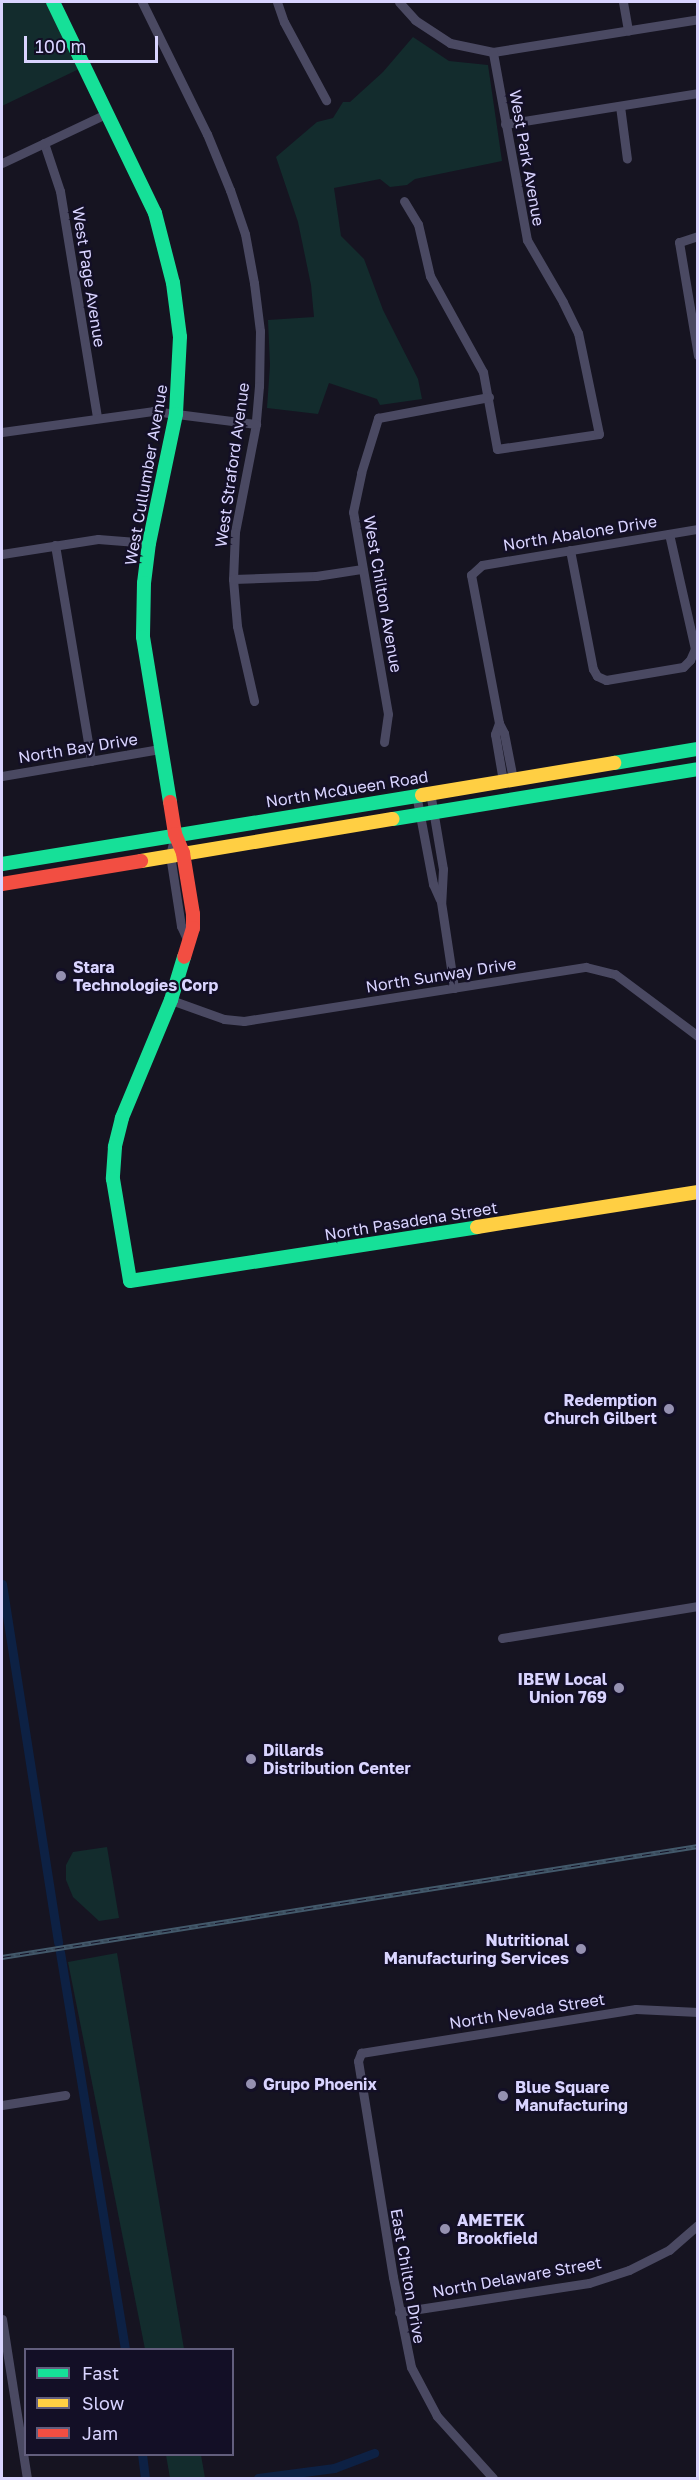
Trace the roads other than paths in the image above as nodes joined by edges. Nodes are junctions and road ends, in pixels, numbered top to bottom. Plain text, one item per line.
1 (53, 2) edge
2 (142, 2) edge
3 (277, 2) edge
4 (399, 2) edge
5 (623, 2) edge
6 (698, 19) edge
7 (628, 31) junction
8 (493, 52) junction
9 (698, 93) edge
10 (326, 100) dead end
11 (620, 106) junction
12 (108, 113) junction
13 (505, 124) junction
14 (44, 143) junction
15 (627, 159) dead end
16 (2, 163) edge
17 (404, 201) dead end
18 (698, 236) edge
19 (698, 355) edge
20 (489, 397) junction
21 (176, 414) junction
22 (97, 417) junction
23 (256, 424) junction
24 (2, 432) edge
25 (698, 529) edge
26 (669, 534) junction
27 (149, 543) junction
28 (56, 545) junction
29 (570, 550) junction
30 (2, 554) edge
31 (362, 569) junction
32 (233, 579) junction
33 (254, 701) dead end
34 (384, 742) dead end
35 (698, 748) edge
36 (160, 749) junction
37 (679, 752) junction
38 (91, 761) junction
39 (698, 769) edge
40 (682, 772) junction
41 (2, 776) edge
42 (508, 780) junction
43 (430, 792) junction
44 (416, 795) junction
45 (427, 813) junction
46 (175, 834) junction
47 (176, 854) junction
48 (2, 864) edge
49 (2, 884) edge
50 (441, 902) junction
51 (454, 988) junction
52 (171, 1000) junction
53 (698, 1036) edge
54 (698, 1192) edge
55 (130, 1281) joint
56 (698, 1606) edge
57 (502, 1638) dead end
58 (698, 2013) edge
59 (361, 2053) joint
60 (65, 2095) dead end
61 (2, 2105) edge
62 (698, 2225) edge
63 (399, 2312) junction
64 (2, 2319) edge
65 (27, 2478) edge
66 (493, 2478) edge

1 - 12 street, West Cullumber Avenue
2 - 23 street, West Straford Avenue
3 - 10 street
4 - 8 street
5 - 7 street
6 - 7 street
7 - 8 street
8 - 13 street, West Park Avenue
9 - 11 street
11 - 13 street
11 - 15 street
12 - 14 street
12 - 21 street, West Cullumber Avenue
13 - 20 street, West Park Avenue
14 - 16 street
14 - 22 street, West Page Avenue
17 - 20 street
18 - 19 street
20 - 31 street, West Chilton Avenue
21 - 22 street
21 - 23 street
21 - 27 street, West Cullumber Avenue
22 - 24 street
23 - 32 street, West Straford Avenue
25 - 26 street, North Abalone Drive
26 - 29 street, North Abalone Drive
26 - 29 street
27 - 28 street
27 - 36 street, West Cullumber Avenue
28 - 30 street
28 - 38 street
29 - 42 street, North Abalone Drive
31 - 32 street
31 - 34 street, West Chilton Avenue
32 - 33 street, West Straford Avenue
35 - 37 street, North McQueen Road
36 - 38 street, North Bay Drive
36 - 46 street, West Cullumber Avenue
37 - 40 street
37 - 42 street, North McQueen Road
38 - 41 street, North Bay Drive
39 - 40 street
40 - 45 street
42 - 43 street, North McQueen Road
43 - 44 street, North McQueen Road
43 - 45 street
44 - 45 street
44 - 46 street, North McQueen Road
45 - 47 street
45 - 50 street
45 - 50 street
46 - 47 street, West Cullumber Avenue
46 - 48 street, North McQueen Road
47 - 49 street
47 - 52 street, West Cullumber Avenue
50 - 51 street
51 - 52 street, North Sunway Drive
51 - 53 street, North Sunway Drive
52 - 55 street, West Cullumber Avenue
54 - 55 street, North Pasadena Street
56 - 57 street
58 - 59 street, North Nevada Street
59 - 63 street, East Chilton Drive
60 - 61 street
62 - 63 street, North Delaware Street
63 - 66 street, East Chilton Drive
64 - 65 street

